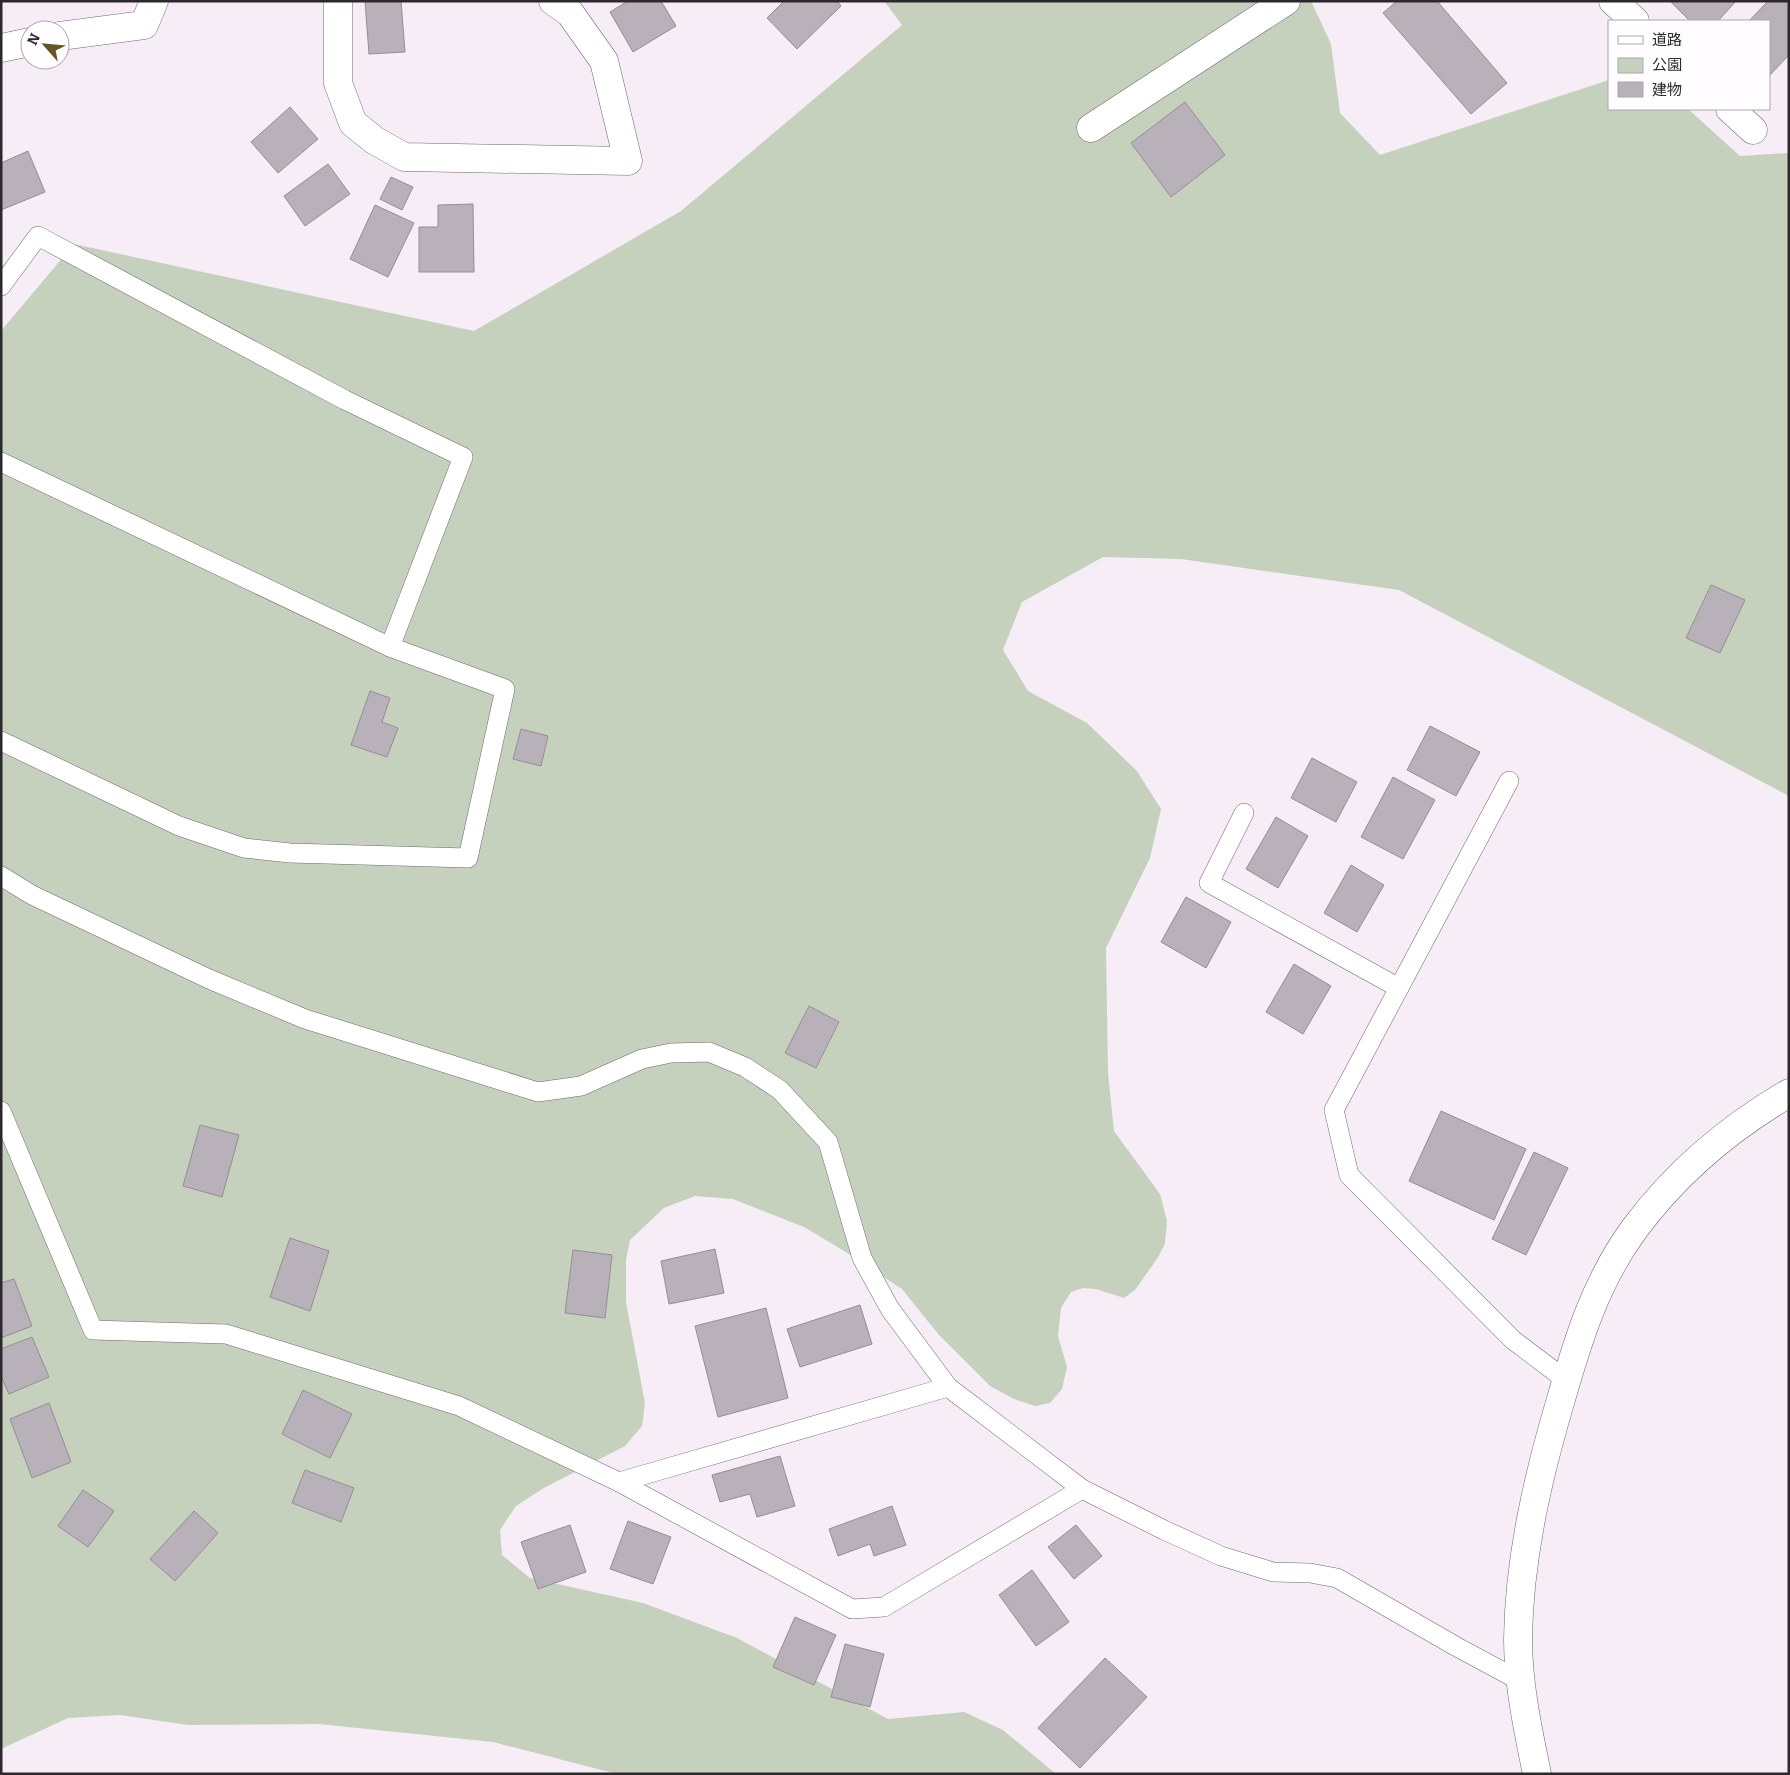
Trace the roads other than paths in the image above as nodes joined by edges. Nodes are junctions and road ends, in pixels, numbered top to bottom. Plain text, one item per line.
1 (154, 1) edge
2 (338, 1) edge
3 (553, 1) edge
4 (1286, 1) edge
5 (1613, 1) edge
6 (1634, 20) edge
7 (70, 35) edge
8 (20, 44) edge
9 (1, 48) edge
10 (1731, 110) edge
11 (1091, 128) dead end
12 (1753, 130) dead end
13 (1, 286) edge
14 (1, 462) edge
15 (390, 647) junction
16 (1, 741) edge
17 (1509, 781) dead end
18 (1244, 813) dead end
19 (1, 876) edge
20 (1399, 988) junction
21 (1789, 1093) edge
22 (1, 1111) edge
23 (1566, 1380) junction
24 (948, 1387) junction
25 (619, 1482) junction
26 (1082, 1489) junction
27 (1522, 1682) junction
28 (1537, 1774) edge

1 - 7 street
2 - 3 street
4 - 11 street
5 - 6 street
8 - 9 street
10 - 12 street
13 - 15 lane
14 - 15 lane
15 - 16 lane
17 - 20 lane
18 - 20 lane
19 - 24 lane
20 - 23 lane
21 - 23 street
22 - 25 lane
23 - 27 street
24 - 25 lane
24 - 26 lane
25 - 26 lane
26 - 27 lane
27 - 28 street

